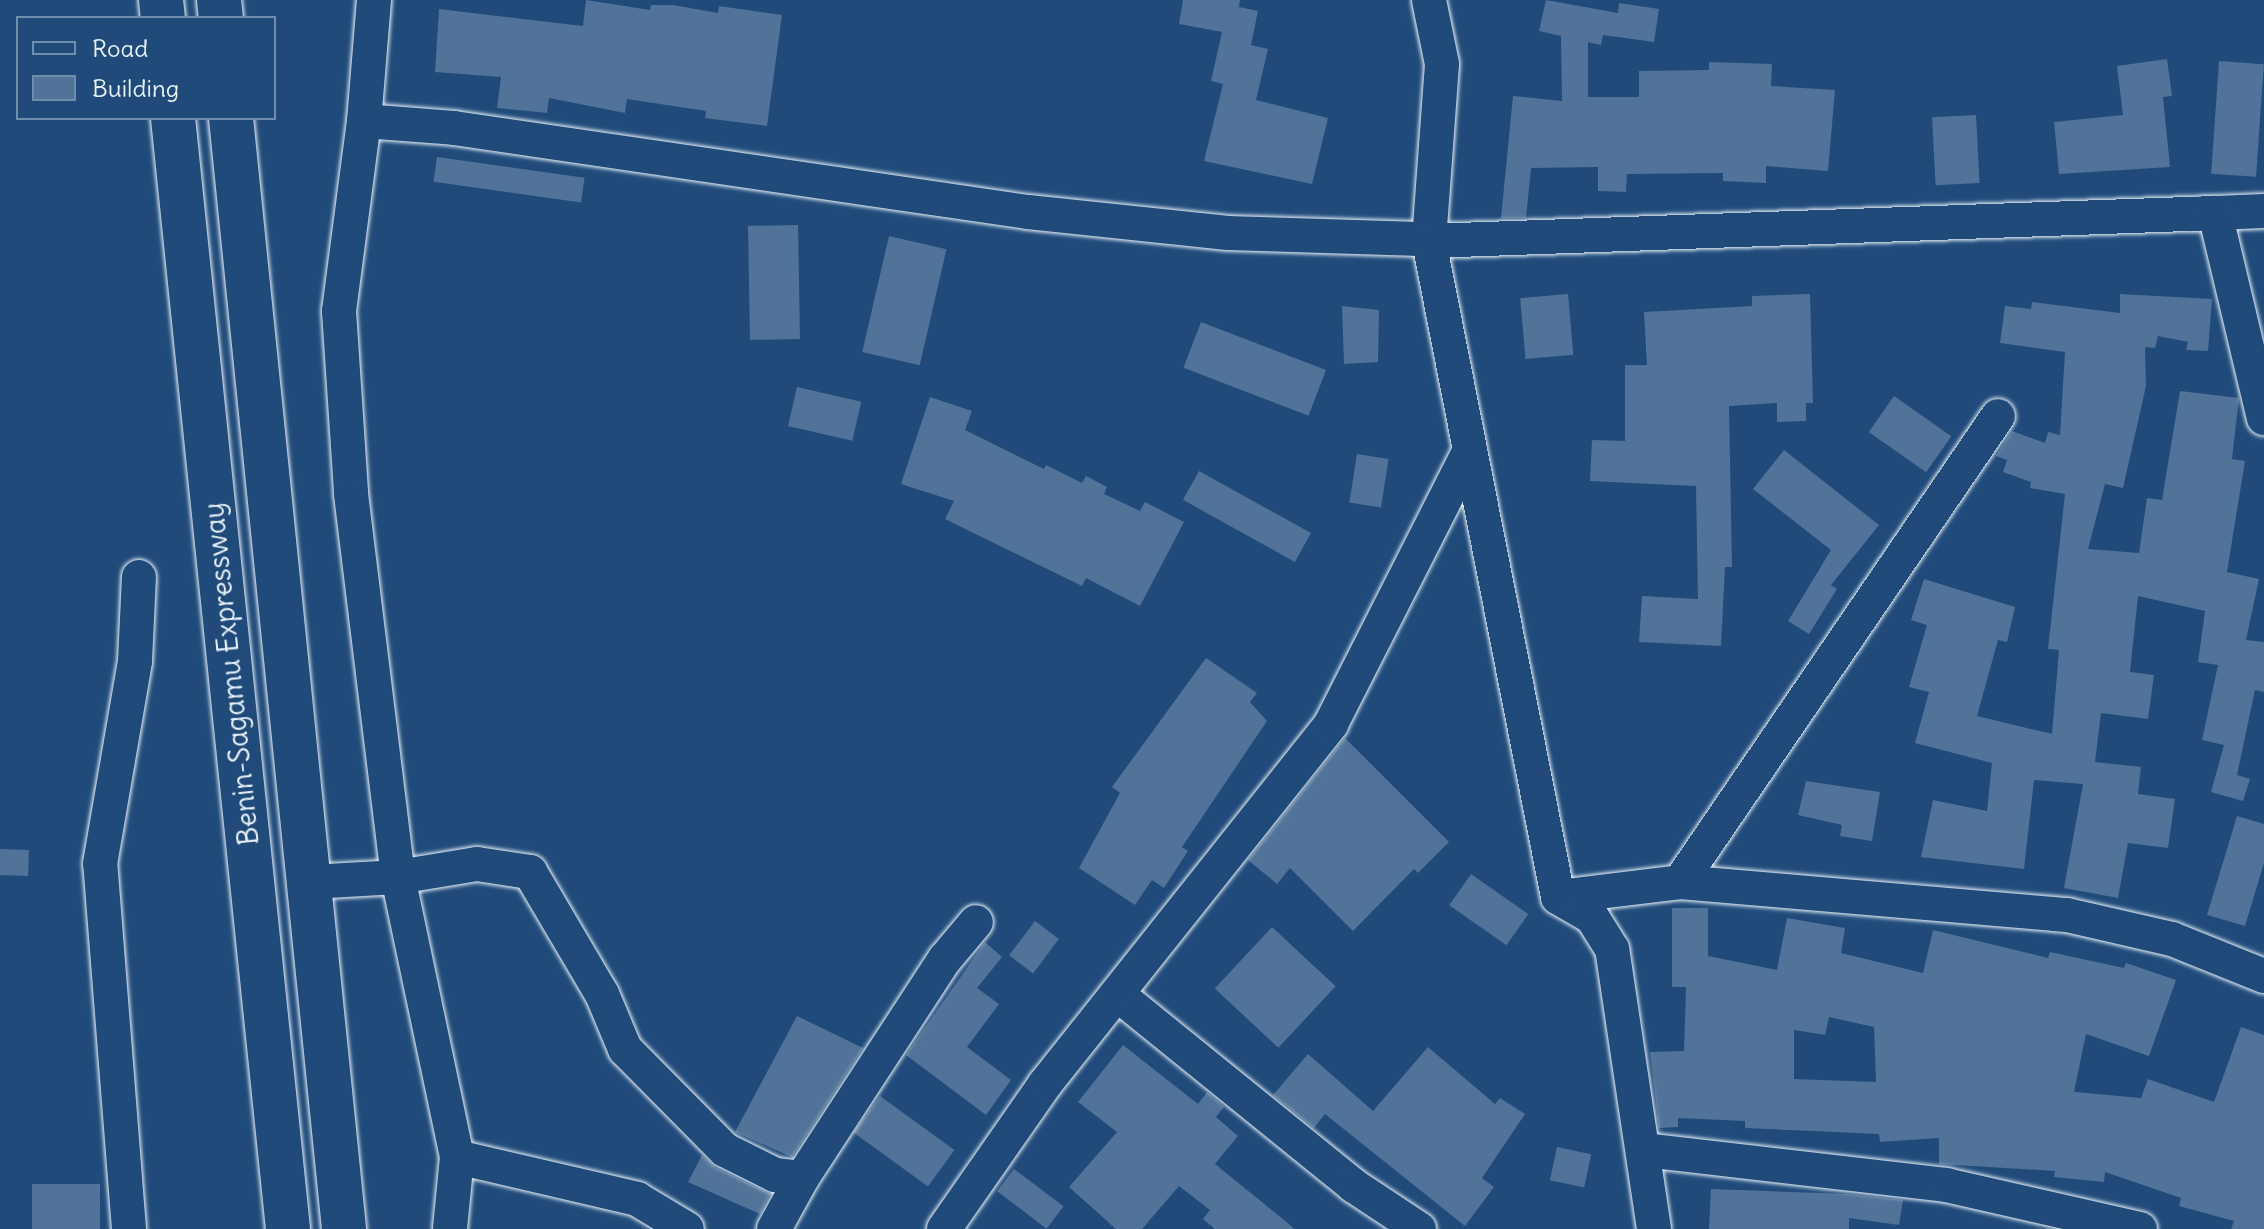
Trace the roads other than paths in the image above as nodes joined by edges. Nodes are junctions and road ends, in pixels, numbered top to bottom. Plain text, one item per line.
1 (374, 0) edge
2 (1429, 0) edge
3 (173, 120) edge
4 (231, 120) edge
5 (364, 121) junction
6 (2264, 211) edge
7 (2215, 213) junction
8 (1429, 241) junction
9 (1998, 416) dead end
10 (2264, 418) edge
11 (1470, 450) junction
12 (139, 577) dead end
13 (398, 877) junction
14 (310, 882) junction
15 (1680, 882) junction
16 (1558, 897) junction
17 (976, 922) dead end
18 (2264, 976) edge
19 (1117, 994) junction
20 (1645, 1150) junction
21 (457, 1157) junction
22 (802, 1178) junction
23 (129, 1229) edge
24 (288, 1229) edge
25 (344, 1229) edge
26 (450, 1229) edge
27 (687, 1229) edge
28 (774, 1229) edge
29 (944, 1229) edge
30 (1419, 1229) edge
31 (1654, 1229) edge
32 (2140, 1229) edge

1 - 5 street
2 - 8 street
3 - 24 highway, Benin-Sagamu Expressway
4 - 14 highway, Benin-Sagamu Expressway
5 - 8 street
5 - 13 street
6 - 7 street
7 - 8 street
7 - 10 street
8 - 11 street
9 - 15 street
11 - 16 street
11 - 19 street
12 - 23 street
13 - 14 street
13 - 21 street
13 - 22 street
14 - 25 highway, Benin-Sagamu Expressway
15 - 16 street
15 - 18 street
16 - 20 street
17 - 22 street
19 - 29 street
19 - 30 street
20 - 31 street
20 - 32 street
21 - 26 street
21 - 27 street
22 - 28 street

